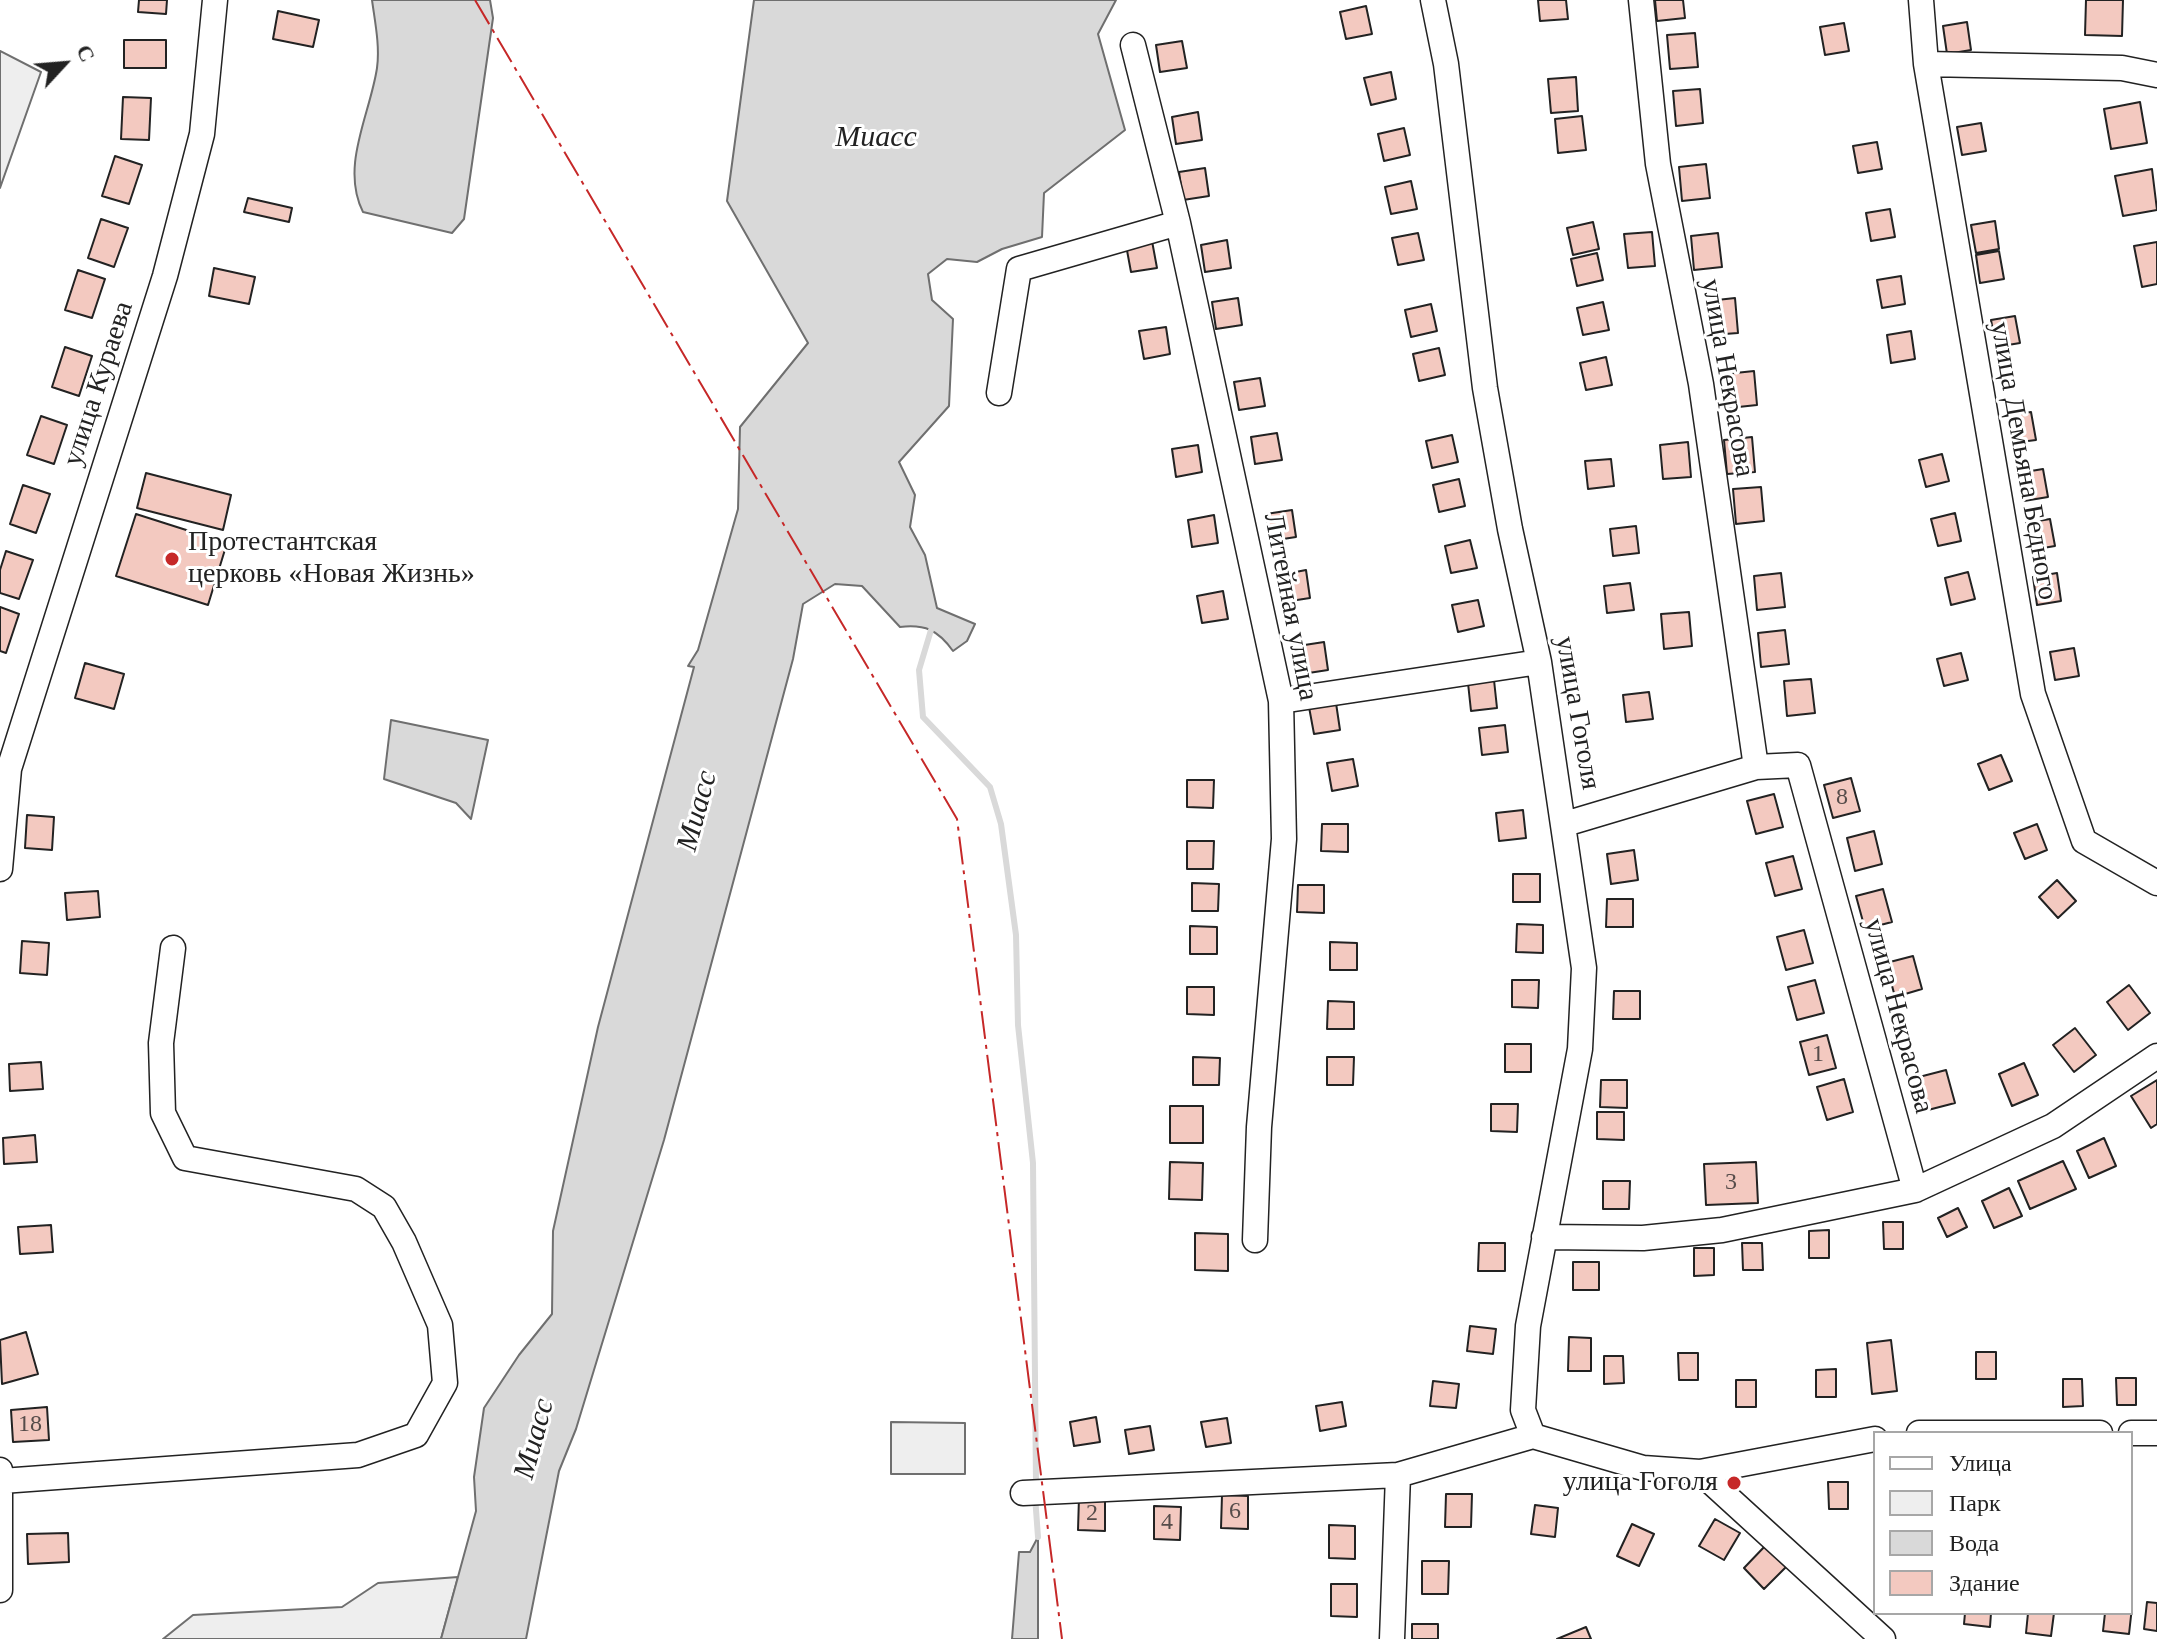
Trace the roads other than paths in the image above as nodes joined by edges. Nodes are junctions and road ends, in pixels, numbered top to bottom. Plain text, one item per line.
1 (215, 0) edge
2 (1433, 0) edge
3 (1641, 0) edge
4 (1921, 0) edge
5 (1133, 45) dead end
6 (1926, 64) junction
7 (2157, 75) edge
8 (1178, 223) junction
9 (999, 393) dead end
10 (1539, 662) junction
11 (1281, 701) junction
12 (1756, 767) junction
13 (4, 771) edge
14 (1565, 824) junction
15 (0, 869) edge
16 (2157, 883) edge
17 (173, 948) dead end
18 (2157, 1056) edge
19 (1915, 1190) junction
20 (1544, 1237) junction
21 (1255, 1240) dead end
22 (2133, 1433) edge
23 (2157, 1433) edge
24 (1533, 1436) junction
25 (1873, 1439) edge
26 (1700, 1472) junction
27 (1398, 1475) junction
28 (1, 1476) edge
29 (1023, 1493) dead end
30 (0, 1590) edge
31 (1392, 1639) edge
32 (1883, 1639) edge

1 - 13 street, улица Кураева
2 - 10 street, улица Гоголя
3 - 12 street, улица Некрасова
4 - 6 street, улица Демьяна Бедного
5 - 8 street, Литейная улица
6 - 7 street
6 - 16 street, улица Демьяна Бедного
8 - 9 street
8 - 11 street, Литейная улица
10 - 11 street
10 - 14 street, улица Гоголя
11 - 21 street, Литейная улица
12 - 14 street
12 - 19 street, улица Некрасова
13 - 15 street, улица Кураева
14 - 20 street, улица Гоголя
17 - 28 street
18 - 19 street
19 - 20 street
20 - 24 street, улица Гоголя
22 - 23 street
24 - 26 street
24 - 27 street
25 - 26 street
26 - 32 street
27 - 29 street
27 - 31 street
28 - 30 street

